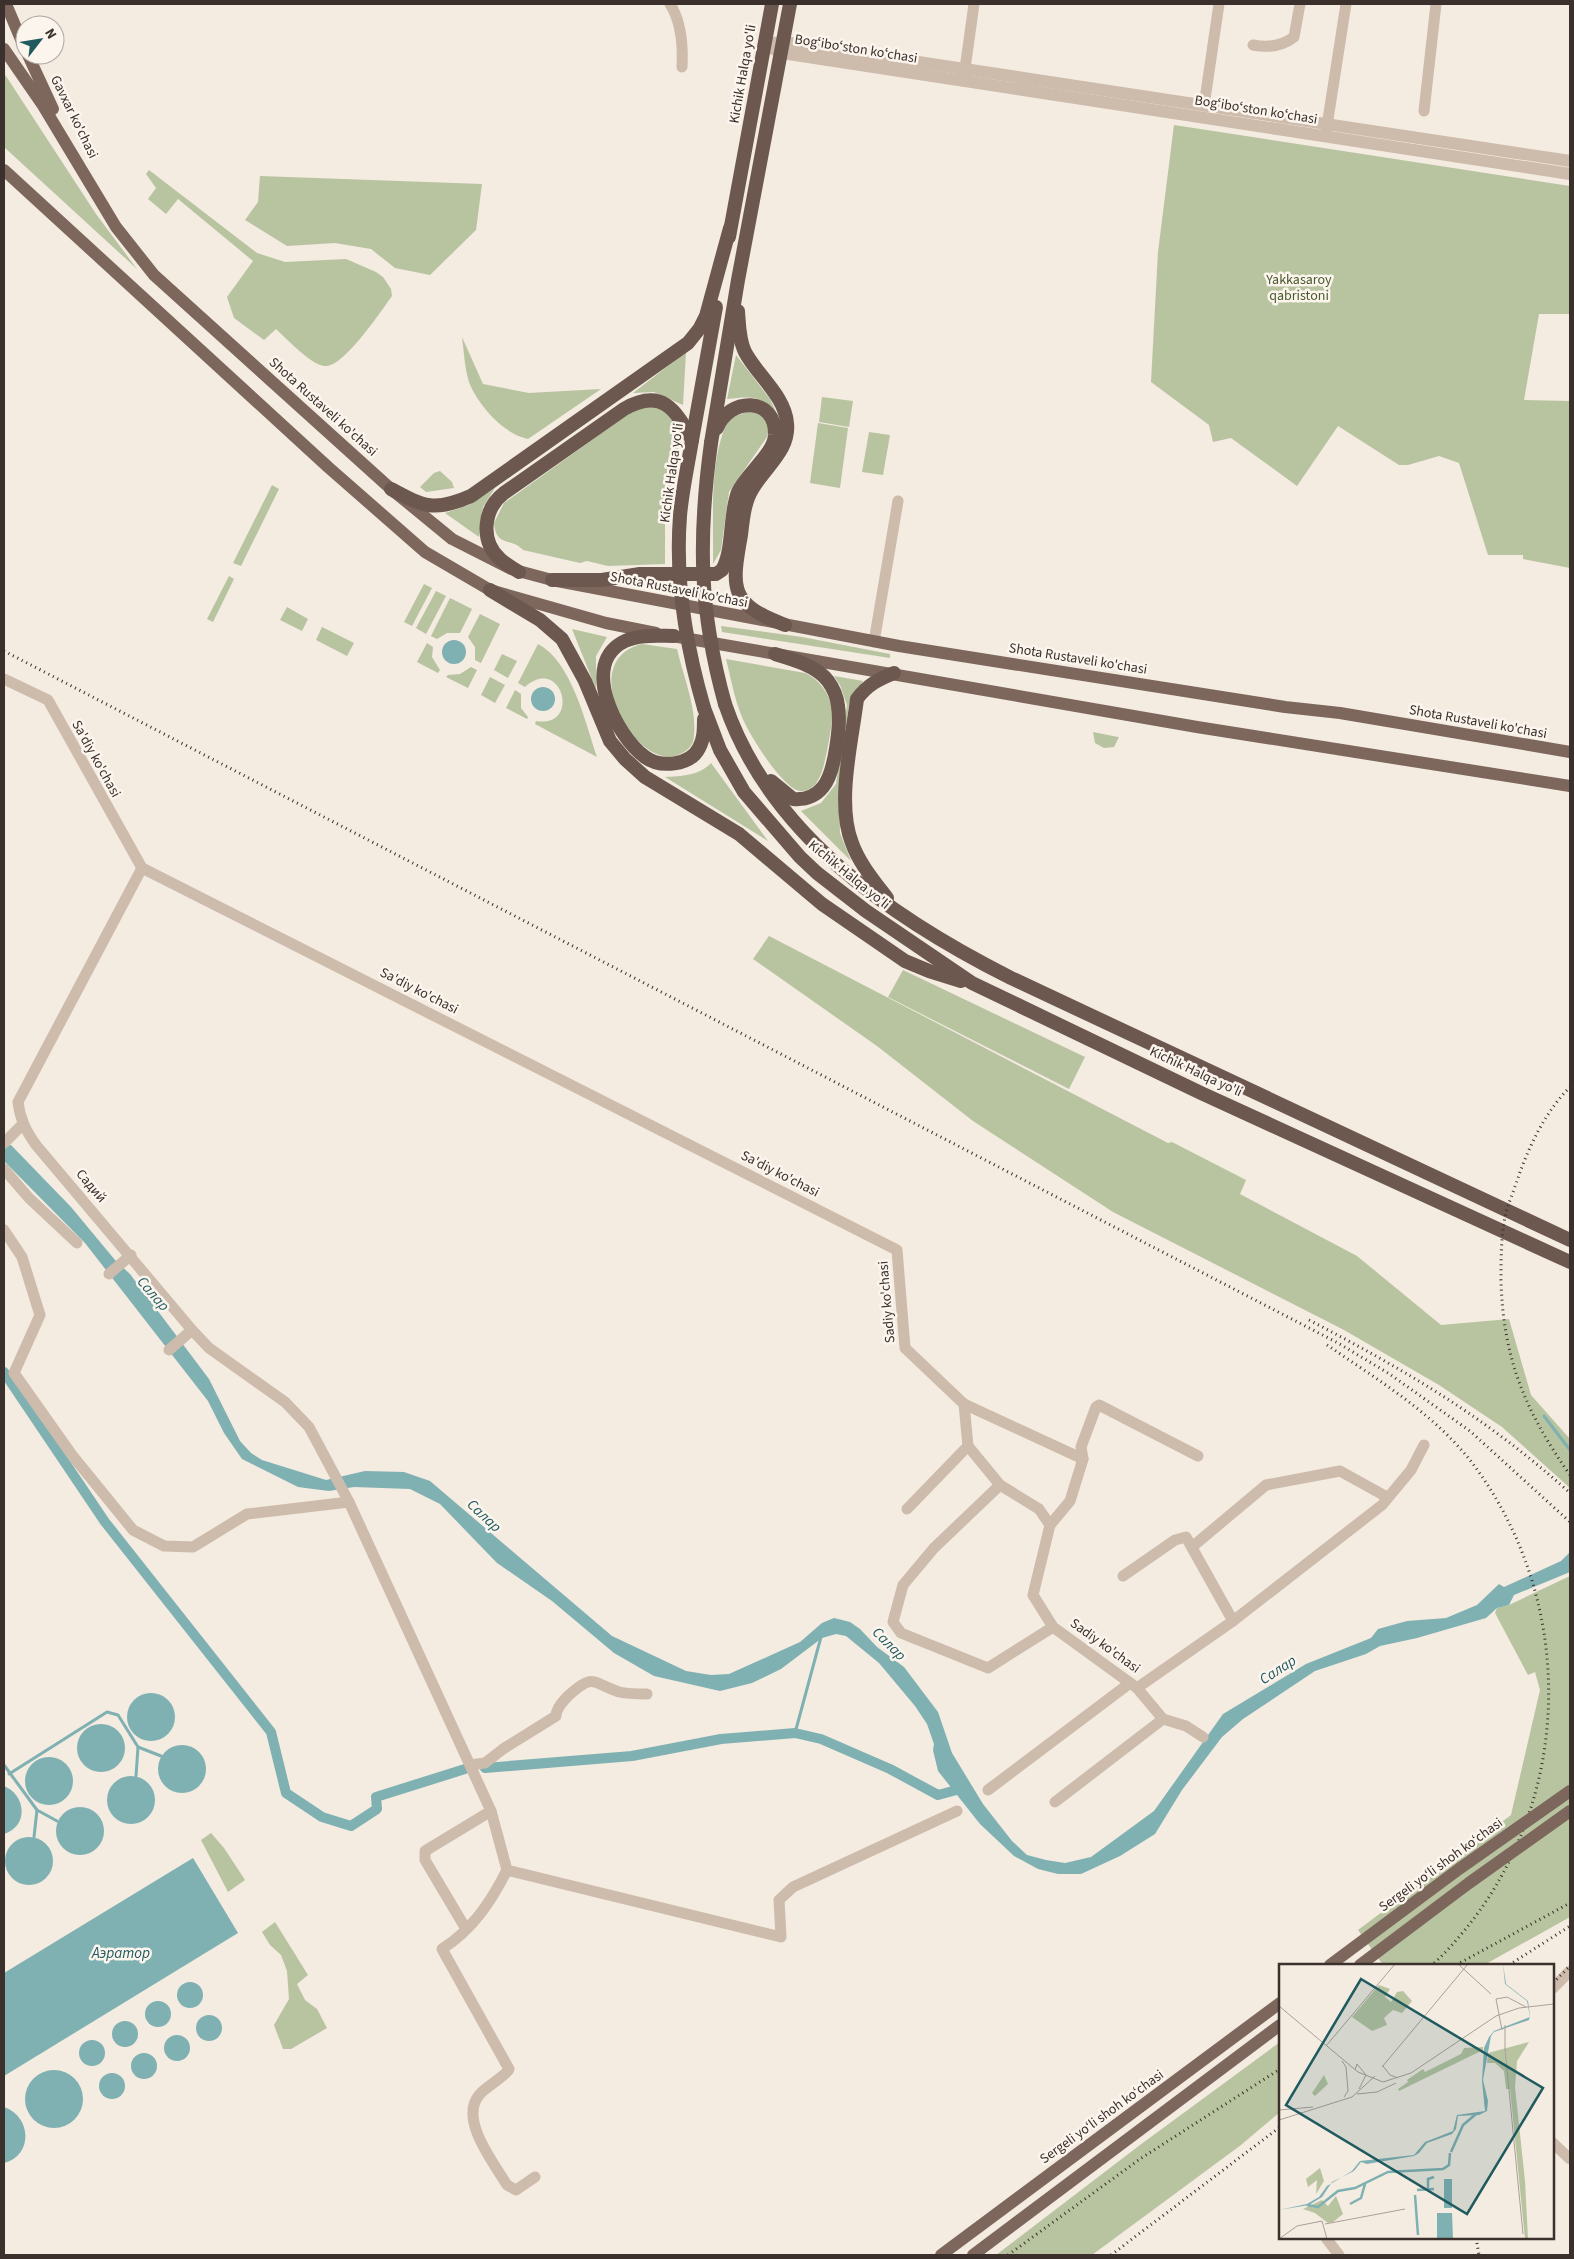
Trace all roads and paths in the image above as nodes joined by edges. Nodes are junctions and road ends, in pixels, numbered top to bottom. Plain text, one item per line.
1 (6, 4) edge
2 (670, 4) edge
3 (772, 4) edge
4 (790, 4) edge
5 (974, 4) edge
6 (1219, 4) edge
7 (1300, 4) edge
8 (1346, 4) edge
9 (1436, 4) edge
10 (15, 25) edge
11 (765, 45) junction
12 (1253, 45) dead end
13 (783, 48) junction
14 (4, 49) edge
15 (33, 65) edge
16 (682, 67) dead end
17 (964, 75) junction
18 (1204, 106) junction
19 (1424, 111) dead end
20 (1326, 130) junction
21 (1570, 161) edge
22 (4, 170) edge
23 (1570, 174) edge
24 (94, 191) junction
25 (730, 228) junction
26 (738, 280) junction
27 (692, 440) junction
28 (711, 443) junction
29 (391, 489) junction
30 (898, 501) dead end
31 (519, 572) junction
32 (552, 580) junction
33 (490, 590) junction
34 (785, 625) junction
35 (674, 636) junction
36 (874, 642) junction
37 (775, 654) junction
38 (894, 673) junction
39 (4, 679) edge
40 (704, 708) junction
41 (1570, 752) edge
42 (745, 753) junction
43 (1570, 786) edge
44 (142, 868) junction
45 (898, 912) junction
46 (972, 984) junction
47 (1211, 1073) junction
48 (1202, 1093) junction
49 (23, 1124) junction
50 (6, 1141) edge
51 (4, 1169) edge
52 (4, 1230) edge
53 (1570, 1240) edge
54 (77, 1243) dead end
55 (897, 1250) joint
56 (130, 1255) junction
57 (1570, 1262) edge
58 (109, 1274) dead end
59 (192, 1330) junction
60 (169, 1350) dead end
61 (964, 1404) junction
62 (968, 1446) junction
63 (1424, 1446) dead end
64 (1198, 1456) dead end
65 (1084, 1460) junction
66 (1000, 1485) junction
67 (346, 1497) junction
68 (1387, 1497) junction
69 (907, 1509) dead end
70 (1050, 1525) junction
71 (1192, 1547) junction
72 (1123, 1576) dead end
73 (1233, 1621) junction
74 (1053, 1627) junction
75 (1134, 1685) junction
76 (647, 1694) dead end
77 (1163, 1719) junction
78 (1203, 1737) dead end
79 (470, 1765) junction
80 (988, 1790) dead end
81 (1570, 1791) edge
82 (1055, 1802) dead end
83 (491, 1811) junction
84 (957, 1811) dead end
85 (1570, 1811) edge
86 (507, 1870) junction
87 (466, 1929) junction
88 (1331, 1964) edge
89 (1361, 1964) edge
90 (1570, 1971) edge
91 (1554, 1987) edge
92 (1279, 2004) edge
93 (1279, 2026) edge
94 (1554, 2144) edge
95 (1570, 2159) edge
96 (536, 2177) dead end
97 (1327, 2239) edge
98 (941, 2255) edge
99 (973, 2255) edge
100 (1339, 2255) edge

1 - 10 main road
2 - 16 street
3 - 11 highway, Kichik Halqa yo'li
4 - 13 highway, Kichik Halqa yo'li
5 - 17 street
6 - 18 street
7 - 12 street
8 - 20 street
9 - 19 street
11 - 13 street, Bogʻiboʻston koʻchasi
11 - 25 highway, Kichik Halqa yo'li
13 - 17 street, Bogʻiboʻston koʻchasi
13 - 26 highway, Kichik Halqa yo'li
14 - 24 main road, Shota Rustaveli ko'chasi
15 - 24 main road, Gavxar ko'chasi
17 - 18 street, Bogʻiboʻston koʻchasi
17 - 20 street, Bogʻiboʻston koʻchasi
18 - 20 street, Bogʻiboʻston koʻchasi
20 - 21 street, Bogʻiboʻston koʻchasi
20 - 23 street, Bogʻiboʻston koʻchasi
22 - 33 main road
24 - 29 main road, Shota Rustaveli ko'chasi
25 - 27 highway, Kichik Halqa yo'li
25 - 29 highway
26 - 28 highway, Kichik Halqa yo'li
26 - 34 highway
27 - 31 highway
27 - 40 highway, Kichik Halqa yo'li, bridge
28 - 32 highway
28 - 42 highway, Kichik Halqa yo'li, bridge
29 - 31 main road, Shota Rustaveli ko'chasi
30 - 36 street
31 - 32 main road, Shota Rustaveli ko'chasi
32 - 34 main road, Shota Rustaveli ko'chasi
33 - 35 main road
33 - 46 highway
34 - 36 main road, Shota Rustaveli ko'chasi
35 - 37 main road
35 - 40 highway
36 - 41 main road, Shota Rustaveli ko'chasi
37 - 38 main road
37 - 42 highway
38 - 43 main road
38 - 45 highway
39 - 44 street, Sa'diy ko'chasi
40 - 46 highway, Kichik Halqa yo'li
42 - 45 highway, Kichik Halqa yo'li
44 - 49 street, Садий
44 - 55 street, Sa'diy ko'chasi
45 - 47 highway, Kichik Halqa yo'li
46 - 48 highway, Kichik Halqa yo'li
47 - 48 highway
47 - 53 highway, Kichik Halqa yo'li
48 - 57 highway, Kichik Halqa yo'li
49 - 50 street
49 - 56 street, Садий
51 - 54 street
52 - 67 street
55 - 61 street, Sadiy ko'chasi
56 - 58 street
56 - 59 street, Садий
59 - 60 street
59 - 67 street, Садий
61 - 62 street
61 - 65 street, Sadiy ko'chasi
62 - 66 street
62 - 69 street
63 - 68 street, Sadiy ko'chasi
64 - 65 street
65 - 70 street
66 - 70 street
66 - 74 street
67 - 79 street, Садий
68 - 71 street
68 - 73 street, Sadiy ko'chasi
70 - 74 street, Sadiy ko'chasi
71 - 72 street
71 - 73 street
73 - 75 street, Sadiy ko'chasi
74 - 75 street, Sadiy ko'chasi
75 - 77 street, Sadiy ko'chasi
75 - 80 street
76 - 79 street
77 - 78 street
77 - 82 street
79 - 83 street, Садий
81 - 88 main road, Sergeli yo‘li shoh ko‘chasi, bridge
83 - 86 street, Садий
83 - 87 street
84 - 86 street
85 - 89 main road, bridge
86 - 87 street
87 - 96 street
90 - 91 street
92 - 98 main road, Sergeli yo‘li shoh ko‘chasi
93 - 99 main road
94 - 95 street
97 - 100 street

